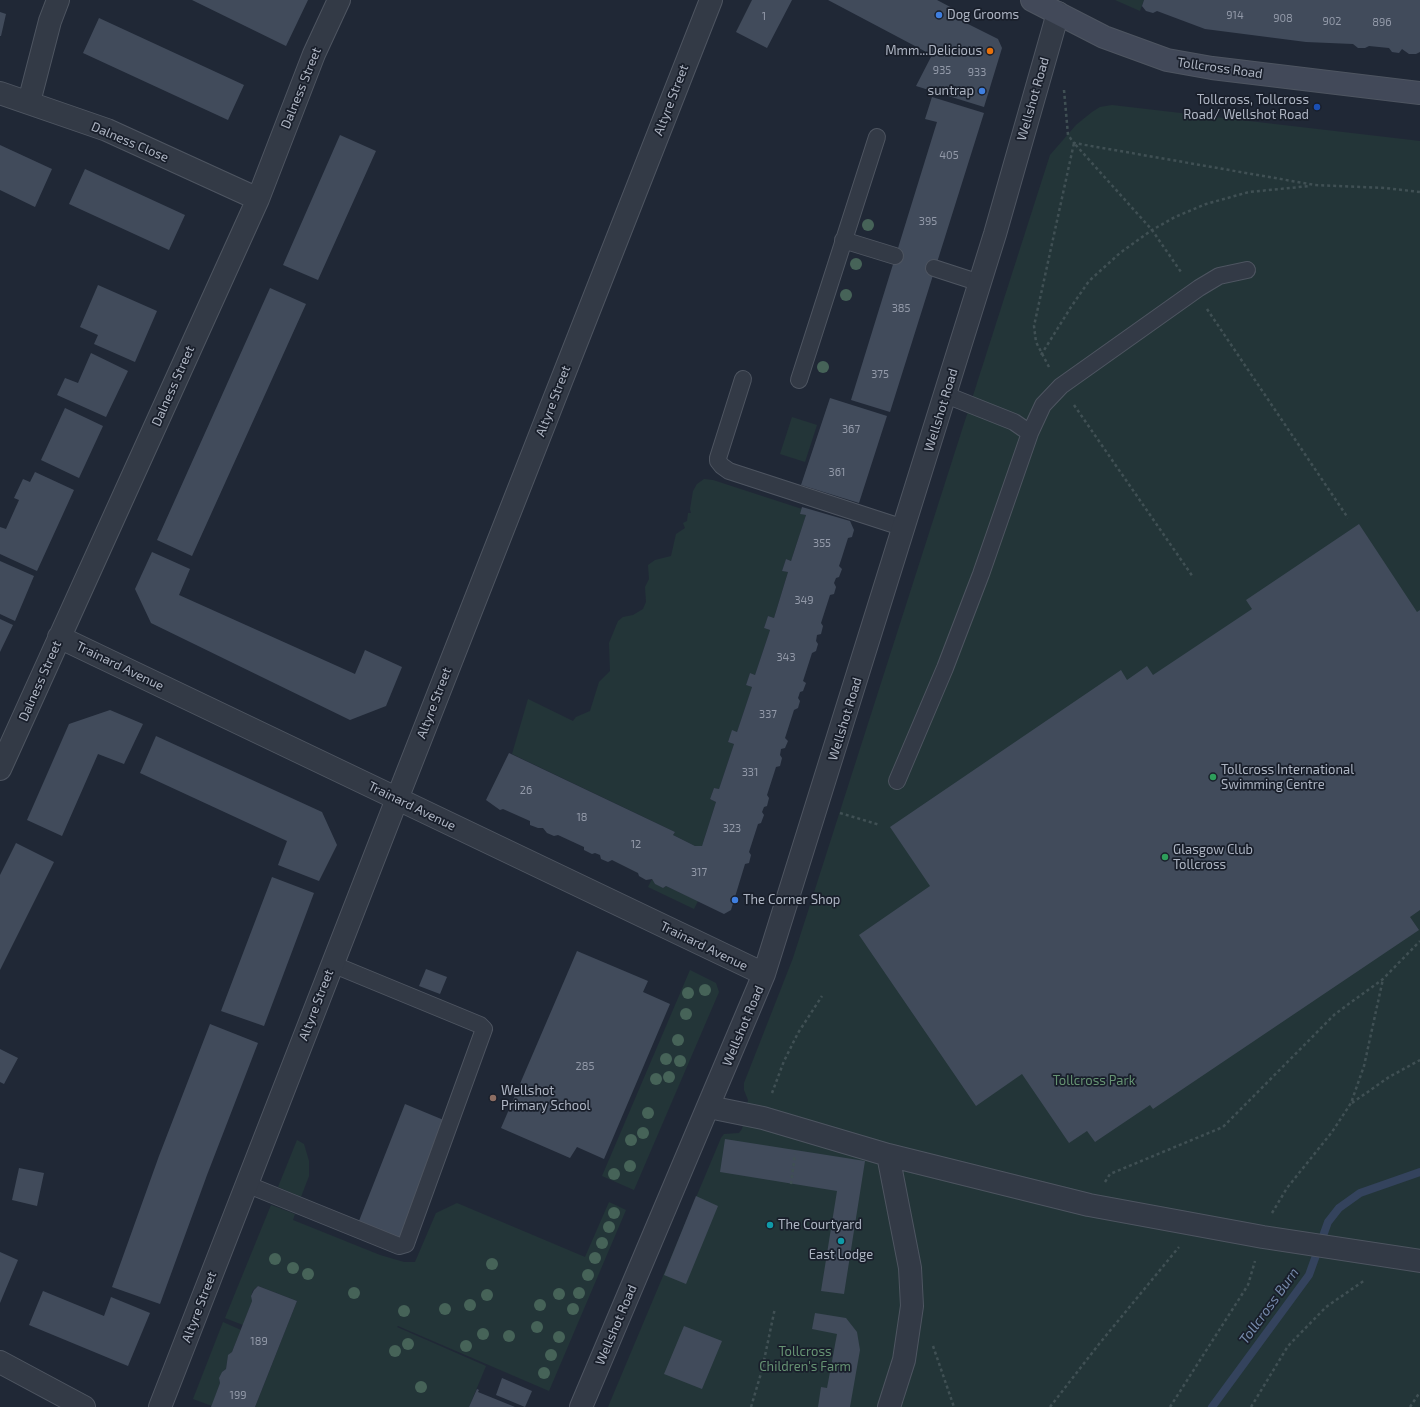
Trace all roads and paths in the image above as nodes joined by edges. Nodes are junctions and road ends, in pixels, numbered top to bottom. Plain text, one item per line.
1 (58, 0) edge
2 (340, 0) edge
3 (711, 0) edge
4 (1032, 0) edge
5 (1060, 7) edge
6 (1063, 82) dead end
7 (0, 93) edge
8 (1420, 93) edge
9 (29, 102) junction
10 (876, 136) dead end
11 (1315, 185) junction
12 (1420, 192) edge
13 (258, 199) junction
14 (1152, 230) junction
15 (843, 240) junction
16 (895, 256) dead end
17 (934, 268) dead end
18 (1247, 270) dead end
19 (980, 282) junction
20 (1195, 291) junction
21 (1041, 356) dead end
22 (743, 379) dead end
23 (799, 380) dead end
24 (946, 395) junction
25 (1030, 433) junction
26 (1348, 518) dead end
27 (904, 528) junction
28 (60, 637) junction
29 (0, 769) edge
30 (897, 781) dead end
31 (397, 799) junction
32 (818, 806) junction
33 (880, 825) dead end
34 (1420, 941) edge
35 (332, 964) junction
36 (764, 974) junction
37 (1383, 979) junction
38 (822, 996) dead end
39 (1420, 1060) edge
40 (1351, 1103) junction
41 (709, 1107) junction
42 (763, 1118) junction
43 (888, 1155) junction
44 (246, 1184) junction
45 (1089, 1205) junction
46 (1198, 1224) junction
47 (1263, 1237) junction
48 (1396, 1258) junction
49 (1420, 1262) edge
50 (775, 1308) dead end
51 (0, 1362) edge
52 (1420, 1392) edge
53 (84, 1407) edge
54 (160, 1407) edge
55 (581, 1407) edge
56 (751, 1407) edge
57 (889, 1407) edge
58 (1050, 1407) edge
59 (1170, 1407) edge
60 (1251, 1407) edge
61 (1410, 1407) edge

1 - 9 street
2 - 13 street, Dalness Street
3 - 31 street, Altyre Street
4 - 5 street, Tollcross Road
5 - 8 street, Tollcross Road
5 - 19 street, Wellshot Road
6 - 11 path
7 - 9 street, Dalness Close
9 - 13 street, Dalness Close
10 - 15 lane
11 - 12 path
11 - 14 path
13 - 28 street, Dalness Street
14 - 20 path
14 - 21 path
15 - 16 lane
15 - 23 lane
17 - 19 lane
18 - 20 lane
19 - 24 street, Wellshot Road
20 - 25 lane
20 - 26 path
22 - 27 lane
24 - 25 lane
24 - 27 street, Wellshot Road
25 - 30 lane
27 - 32 street, Wellshot Road
28 - 29 street, Dalness Street
28 - 31 street, Trainard Avenue
31 - 35 street, Altyre Street
31 - 36 street, Trainard Avenue
32 - 33 path
32 - 36 street, Wellshot Road
34 - 37 path
35 - 44 street, Altyre Street
35 - 44 lane
36 - 41 street, Wellshot Road
37 - 40 path
37 - 45 path
38 - 42 path
39 - 40 path
40 - 47 path
41 - 42 street
41 - 55 street, Wellshot Road
42 - 43 street
43 - 45 street
43 - 57 street
44 - 54 street, Altyre Street
45 - 46 street
46 - 47 street
46 - 58 path
47 - 48 street
47 - 59 path
48 - 49 street
48 - 60 path
50 - 56 path
51 - 53 street
52 - 61 path

